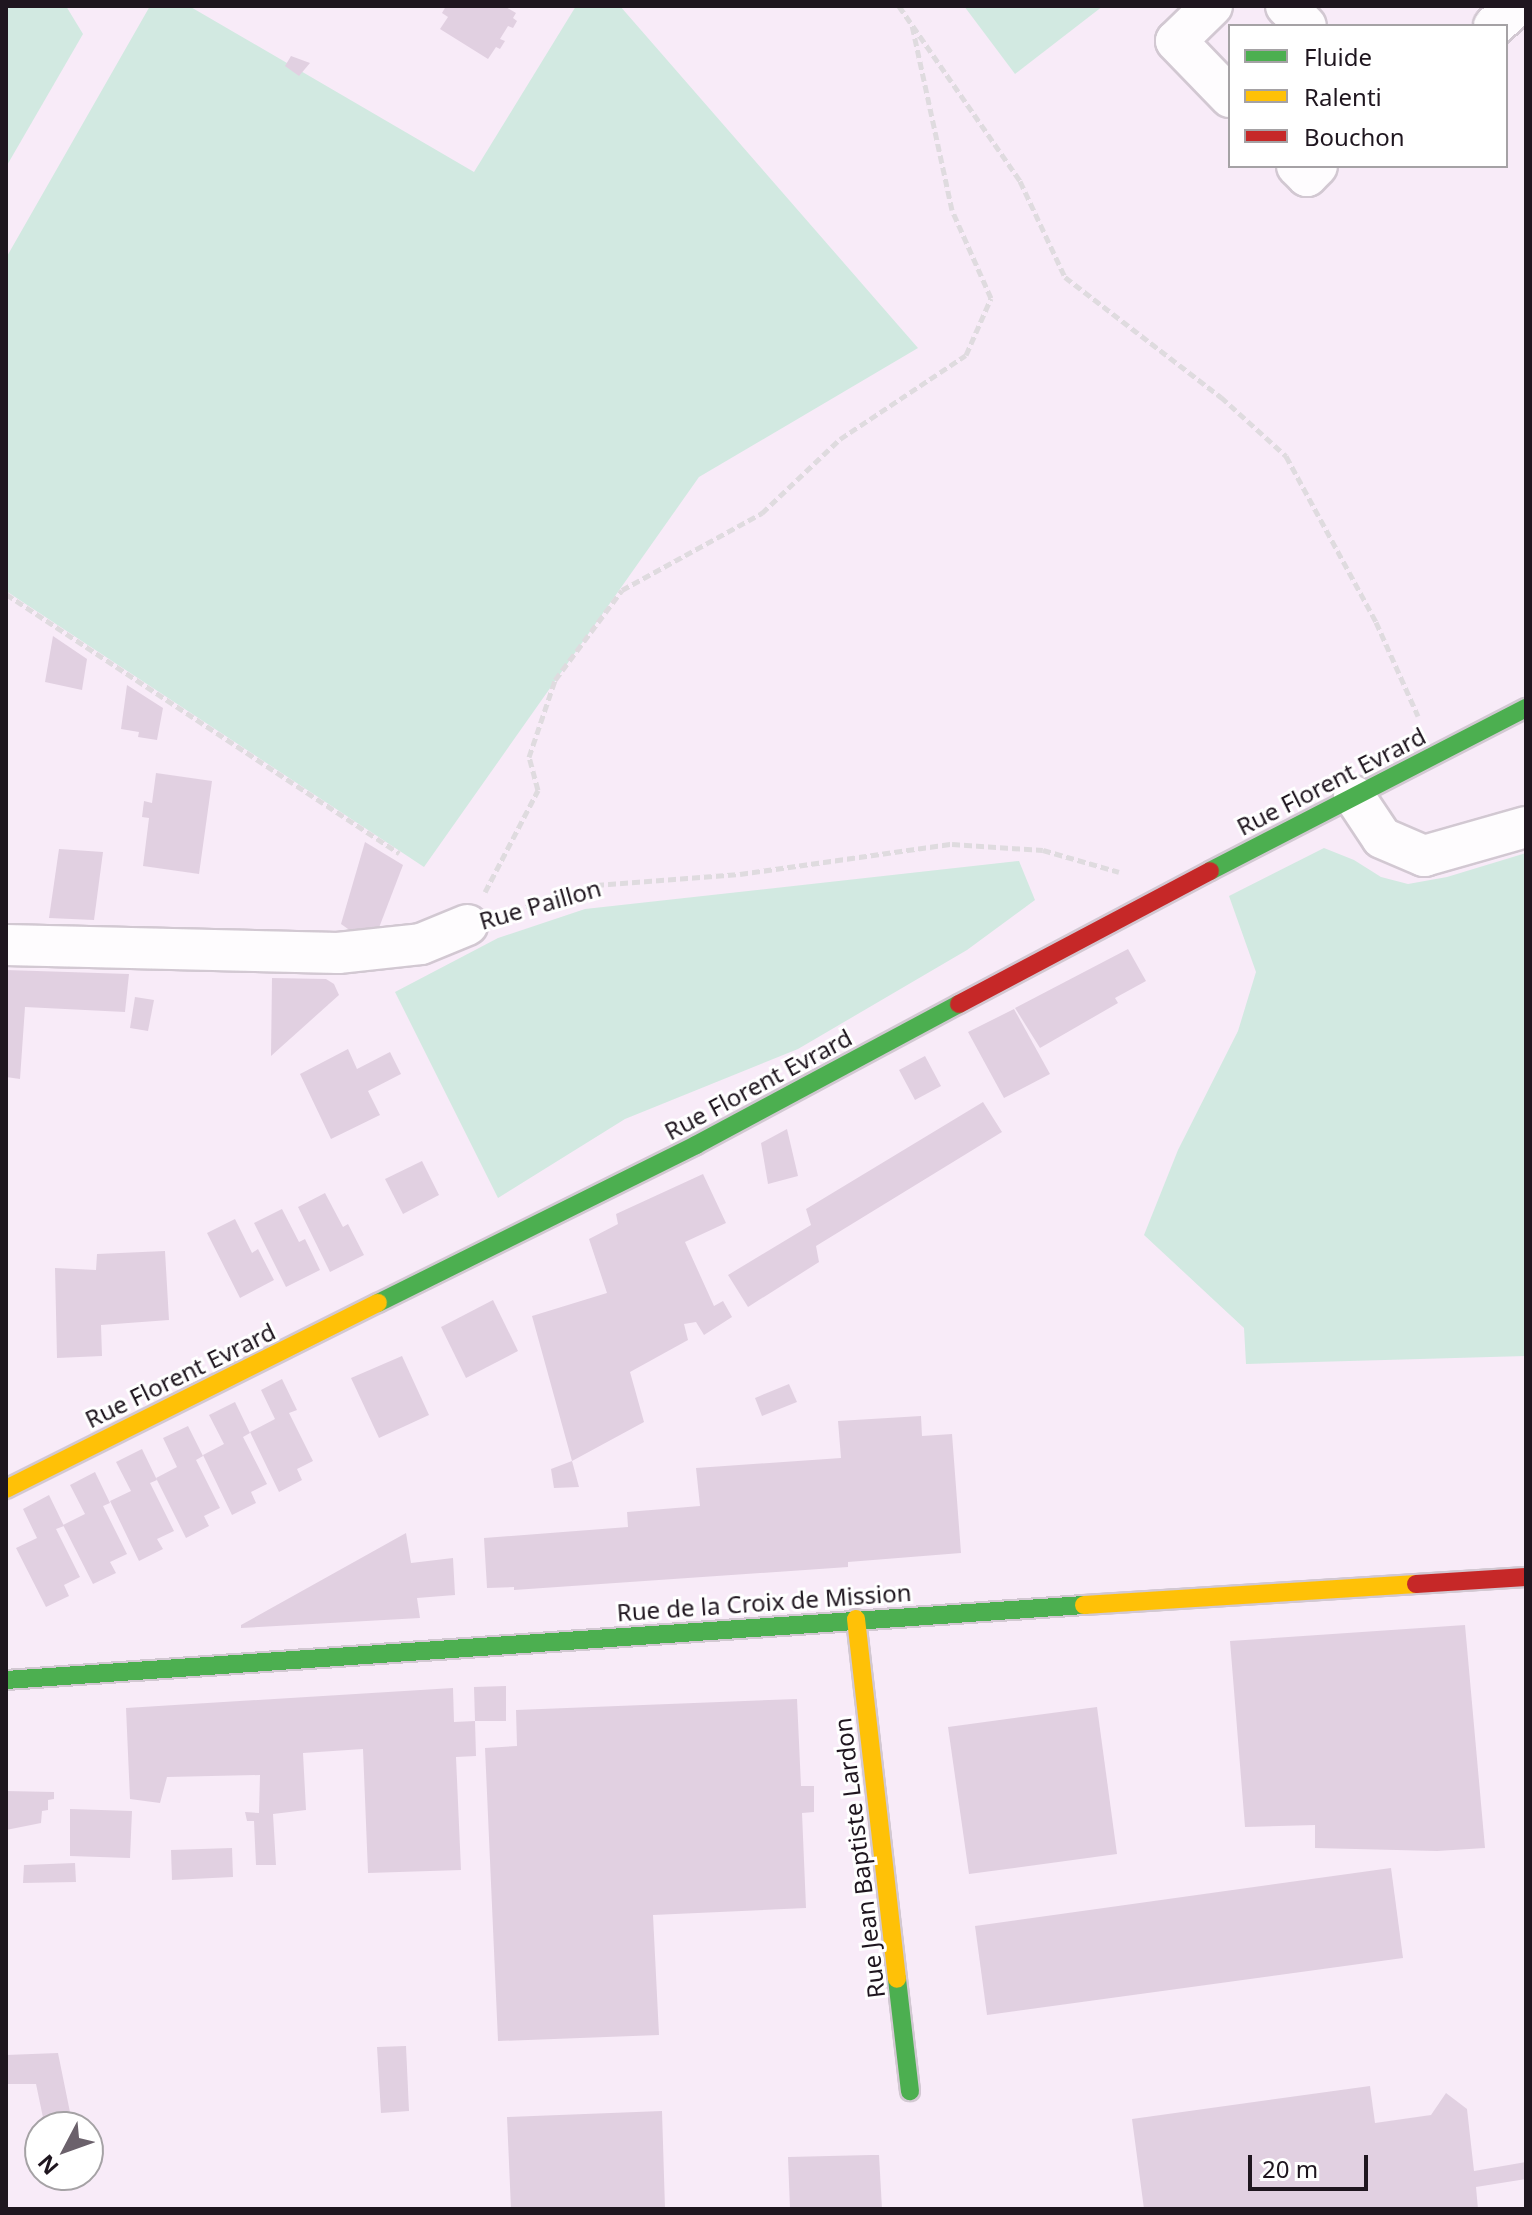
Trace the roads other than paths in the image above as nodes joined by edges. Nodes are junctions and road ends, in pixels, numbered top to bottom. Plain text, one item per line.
1 (1212, 6) edge
2 (1286, 6) edge
3 (1516, 6) edge
4 (1304, 24) edge
5 (1496, 24) edge
6 (1228, 95) edge
7 (1299, 168) edge
8 (1315, 168) edge
9 (1526, 708) edge
10 (1354, 796) junction
11 (1526, 827) edge
12 (467, 925) road end
13 (6, 945) edge
14 (6, 1489) edge
15 (1526, 1577) edge
16 (856, 1619) junction
17 (6, 1680) edge
18 (910, 2091) dead end

1 - 6 street
2 - 4 street
3 - 5 street
7 - 8 street
9 - 10 street, Rue Florent Evrard
10 - 11 street
10 - 14 street, Rue Florent Evrard
12 - 13 street, Rue Paillon
15 - 16 street, Rue de la Croix de Mission
16 - 17 street, Rue de la Croix de Mission
16 - 18 street, Rue Jean Baptiste Lardon

